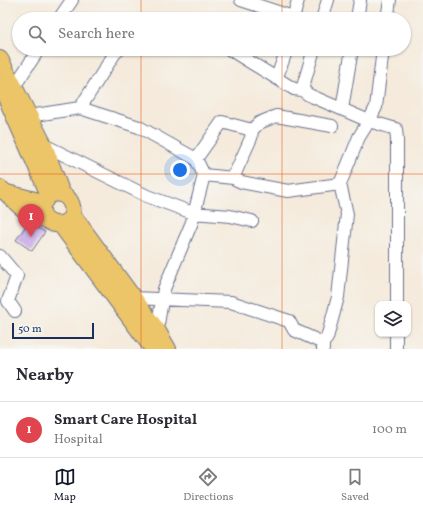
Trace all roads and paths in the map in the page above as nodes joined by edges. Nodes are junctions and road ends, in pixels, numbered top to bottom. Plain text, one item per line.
1 (72, 0) edge
2 (241, 0) edge
3 (298, 0) edge
4 (328, 0) edge
5 (360, 0) edge
6 (390, 0) edge
7 (64, 12) edge
8 (276, 12) edge
9 (295, 12) edge
10 (324, 12) edge
11 (358, 12) edge
12 (388, 12) edge
13 (33, 56) edge
14 (113, 56) edge
15 (241, 56) edge
16 (284, 56) edge
17 (312, 56) edge
18 (351, 56) edge
19 (382, 56) edge
20 (0, 59) edge
21 (277, 77) junction
22 (7, 85) edge
23 (302, 90) junction
24 (80, 108) junction
25 (342, 109) junction
26 (29, 116) junction
27 (369, 121) junction
28 (332, 126) dead end
29 (252, 130) junction
30 (44, 145) junction
31 (196, 159) junction
32 (204, 175) junction
33 (233, 178) junction
34 (340, 184) junction
35 (4, 191) edge
36 (51, 197) junction
37 (193, 213) junction
38 (44, 219) junction
39 (66, 219) junction
40 (252, 221) dead end
41 (0, 256) edge
42 (132, 298) junction
43 (162, 299) junction
44 (397, 301) edge
45 (15, 311) dead end
46 (156, 330) junction
47 (396, 337) edge
48 (323, 346) edge
49 (153, 349) edge
50 (168, 349) edge
51 (396, 349) edge

1 - 7 street
2 - 8 street
3 - 9 street
4 - 10 street
5 - 11 street
6 - 12 street
13 - 22 street
14 - 24 street
15 - 21 street
16 - 21 street
17 - 23 street
18 - 25 street
19 - 27 street
20 - 22 main road
21 - 23 street
22 - 26 main road
22 - 36 main road
23 - 25 street
24 - 26 street
24 - 31 street
25 - 27 street
26 - 30 main road
27 - 34 street
27 - 44 street
28 - 29 street
29 - 31 street
29 - 33 street
30 - 36 main road
30 - 37 street
31 - 32 street
32 - 33 street
32 - 37 street
33 - 34 street
34 - 48 street
35 - 36 main road
35 - 38 main road
36 - 38 main road
36 - 39 main road
37 - 40 street
37 - 43 street
38 - 39 main road
39 - 42 main road
39 - 49 main road
41 - 45 street
42 - 43 street
42 - 46 main road
43 - 46 street
43 - 48 street
46 - 50 main road
47 - 51 street

